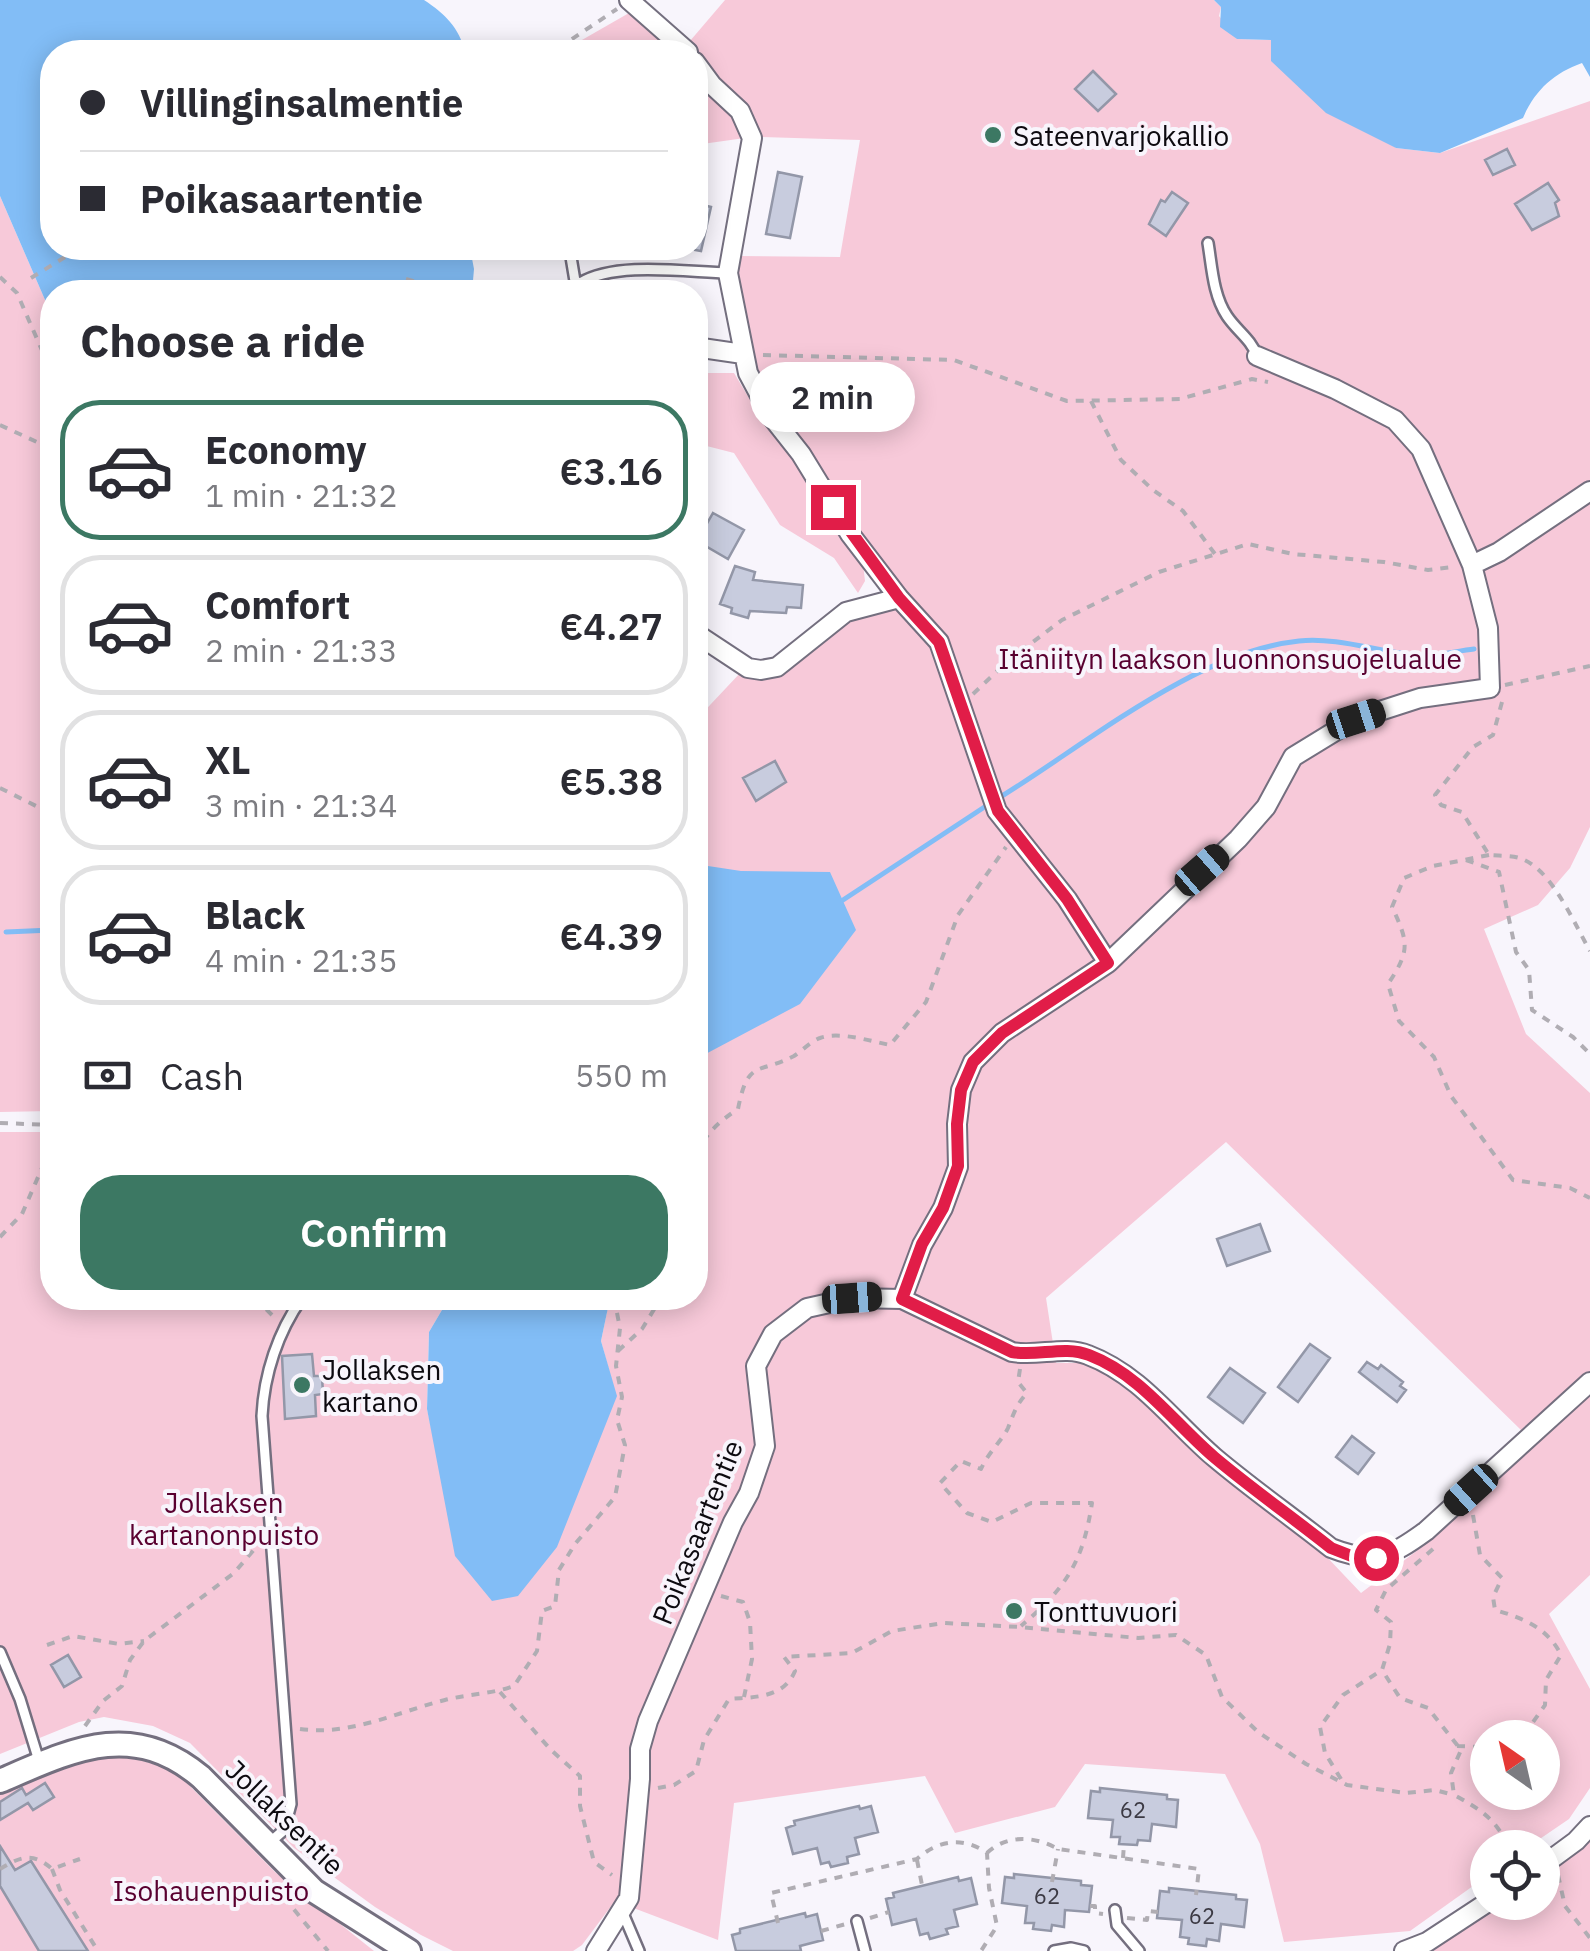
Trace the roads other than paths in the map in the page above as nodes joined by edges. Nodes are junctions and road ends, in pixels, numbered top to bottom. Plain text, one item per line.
1 (629, 0) edge
2 (674, 40) edge
3 (708, 80) edge
4 (1208, 243) dead end
5 (728, 273) junction
6 (585, 280) edge
7 (708, 349) edge
8 (743, 354) junction
9 (1257, 356) joint
10 (1590, 491) edge
11 (1472, 565) junction
12 (899, 598) junction
13 (708, 642) edge
14 (1108, 963) junction
15 (902, 1299) junction
16 (296, 1310) edge
17 (1590, 1382) edge
18 (0, 1652) edge
19 (40, 1764) junction
20 (0, 1781) edge
21 (1590, 1826) edge
22 (266, 1846) junction
23 (1560, 1858) edge
24 (622, 1912) junction
25 (1115, 1913) road end
26 (1470, 1914) edge
27 (857, 1921) road end
28 (408, 1951) edge
29 (596, 1951) edge
30 (639, 1951) edge
31 (865, 1951) edge
32 (1054, 1951) edge
33 (1084, 1951) edge
34 (1138, 1951) edge
35 (1404, 1951) edge

1 - 2 street
3 - 5 street
4 - 9 lane
5 - 6 lane
5 - 8 street
7 - 8 street
8 - 12 street
9 - 11 street
10 - 11 street
11 - 14 street
12 - 13 street
12 - 14 street
14 - 15 street
15 - 17 street
15 - 24 street, Poikasaartentie
16 - 22 lane
18 - 19 lane
19 - 20 street, Jollaksentie
19 - 22 street, Jollaksentie
21 - 23 street
22 - 28 street, Jollaksentie
24 - 29 street, Poikasaartentie
24 - 30 lane
25 - 34 lane
26 - 35 street
27 - 31 lane
32 - 33 lane

